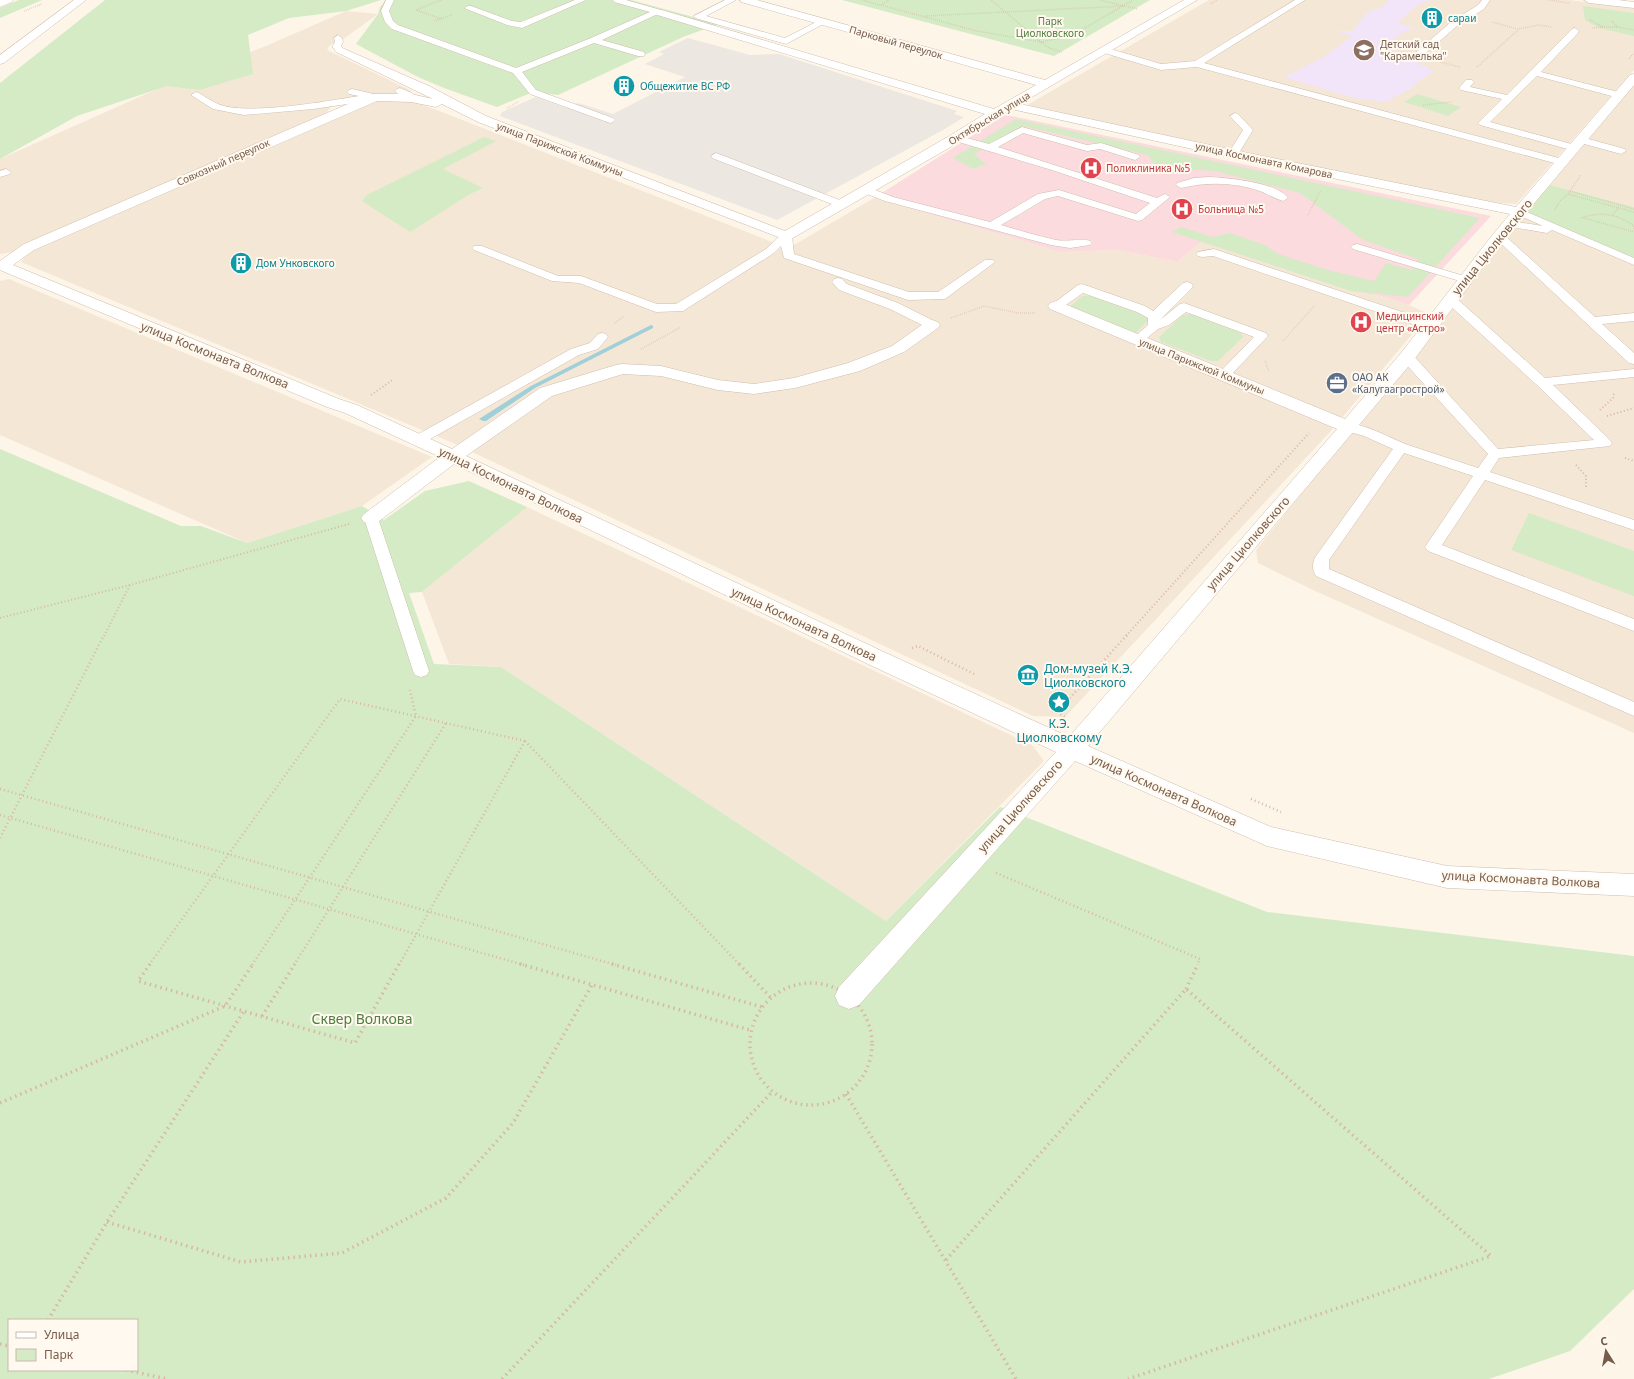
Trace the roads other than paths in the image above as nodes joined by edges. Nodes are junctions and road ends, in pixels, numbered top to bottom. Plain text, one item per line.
1 (8, 0) edge
2 (81, 0) edge
3 (390, 0) edge
4 (582, 0) edge
5 (617, 0) edge
6 (732, 0) edge
7 (745, 0) edge
8 (1192, 0) edge
9 (1300, 0) edge
10 (1486, 0) edge
11 (1596, 0) edge
12 (0, 4) edge
13 (1634, 5) edge
14 (468, 8) road end
15 (658, 12) junction
16 (823, 22) junction
17 (1575, 31) road end
18 (338, 38) dead end
19 (594, 40) junction
20 (340, 50) joint
21 (1104, 50) junction
22 (641, 54) dead end
23 (1417, 56) road end
24 (0, 61) edge
25 (1197, 64) junction
26 (516, 71) junction
27 (1535, 73) junction
28 (1634, 79) edge
29 (1469, 82) dead end
30 (1047, 84) junction
31 (352, 92) dead end
32 (196, 95) dead end
33 (1619, 95) junction
34 (375, 97) junction
35 (1509, 98) junction
36 (1009, 105) junction
37 (455, 106) junction
38 (995, 113) junction
39 (1235, 116) dead end
40 (610, 120) dead end
41 (956, 138) junction
42 (1578, 144) junction
43 (990, 147) junction
44 (1621, 151) dead end
45 (1233, 154) junction
46 (716, 156) dead end
47 (1135, 157) dead end
48 (1562, 162) junction
49 (1181, 185) dead end
50 (866, 190) junction
51 (1283, 198) dead end
52 (841, 204) junction
53 (1515, 218) junction
54 (992, 226) junction
55 (786, 236) junction
56 (1499, 236) junction
57 (1086, 243) dead end
58 (478, 248) dead end
59 (1357, 248) dead end
60 (1202, 254) dead end
61 (1621, 257) junction
62 (989, 262) dead end
63 (1634, 262) edge
64 (1, 265) edge
65 (820, 267) junction
66 (1634, 267) edge
67 (1467, 280) junction
68 (1186, 286) dead end
69 (1450, 299) junction
70 (1056, 306) joint
71 (1634, 317) edge
72 (1154, 321) junction
73 (1592, 321) junction
74 (932, 325) joint
75 (1431, 326) junction
76 (602, 337) dead end
77 (1137, 340) junction
78 (1406, 357) junction
79 (1634, 360) edge
80 (1634, 373) edge
81 (1224, 374) junction
82 (1542, 382) junction
83 (1348, 427) junction
84 (418, 440) junction
85 (1401, 447) junction
86 (1495, 454) junction
87 (452, 457) junction
88 (1482, 474) junction
89 (371, 518) joint
90 (1634, 525) edge
91 (1634, 626) edge
92 (421, 671) dead end
93 (1634, 710) edge
94 (1072, 749) junction
95 (1634, 885) edge
96 (848, 996) road end

1 - 12 street
2 - 24 street
3 - 26 lane
4 - 14 lane
5 - 15 lane
6 - 16 lane
7 - 16 street, Парковый переулок
8 - 21 street, Октябрьская улица
9 - 25 lane
10 - 23 lane
11 - 13 street
15 - 19 lane
15 - 38 street
16 - 30 street, Парковый переулок
17 - 27 lane
18 - 20 lane
19 - 22 lane
19 - 26 lane
20 - 37 street, улица Парижской Коммуны
21 - 25 lane
21 - 30 street, Октябрьская улица
25 - 48 lane
26 - 40 lane
27 - 33 lane
27 - 35 lane
28 - 33 street, улица Циолковского
29 - 35 lane
30 - 36 street, Октябрьская улица
31 - 34 lane
32 - 34 lane
33 - 42 street, улица Циолковского
34 - 37 street, Совхозный переулок
34 - 64 street, Совхозный переулок
35 - 42 lane
36 - 38 street, Октябрьская улица
36 - 45 street, улица Космонавта Комарова
37 - 55 street, улица Парижской Коммуны
38 - 41 street, Октябрьская улица
39 - 45 lane
41 - 43 lane
41 - 50 street, Октябрьская улица
42 - 44 lane
42 - 48 street, улица Циолковского
43 - 47 lane
43 - 54 lane
45 - 53 street, улица Космонавта Комарова
46 - 52 lane
48 - 53 street, улица Циолковского
49 - 51 lane
50 - 52 street, Октябрьская улица
50 - 54 lane
52 - 55 street, Октябрьская улица
53 - 56 street, улица Циолковского
53 - 61 lane
54 - 57 lane
55 - 58 lane
55 - 65 lane
56 - 67 street, улица Циолковского
56 - 73 lane
59 - 67 lane
60 - 75 lane
61 - 63 lane
61 - 66 lane
62 - 65 lane
64 - 84 street, улица Космонавта Волкова
65 - 74 lane
67 - 69 street, улица Циолковского
68 - 72 lane
69 - 75 street, улица Циолковского
69 - 82 lane
70 - 72 lane
70 - 77 street, улица Парижской Коммуны
71 - 73 lane
72 - 77 lane
72 - 81 lane
73 - 79 lane
74 - 87 street
75 - 78 street, улица Циолковского
76 - 84 lane
77 - 81 street, улица Парижской Коммуны
78 - 83 street, улица Циолковского
78 - 86 lane
80 - 82 lane
81 - 83 street, улица Парижской Коммуны
82 - 86 lane
83 - 85 lane
83 - 94 street, улица Циолковского
84 - 87 street, улица Космонавта Волкова
85 - 88 lane
85 - 93 lane
86 - 88 lane
87 - 89 street
87 - 94 street, улица Космонавта Волкова
88 - 90 lane
88 - 91 lane
89 - 92 lane
94 - 95 street, улица Космонавта Волкова
94 - 96 street, улица Циолковского

